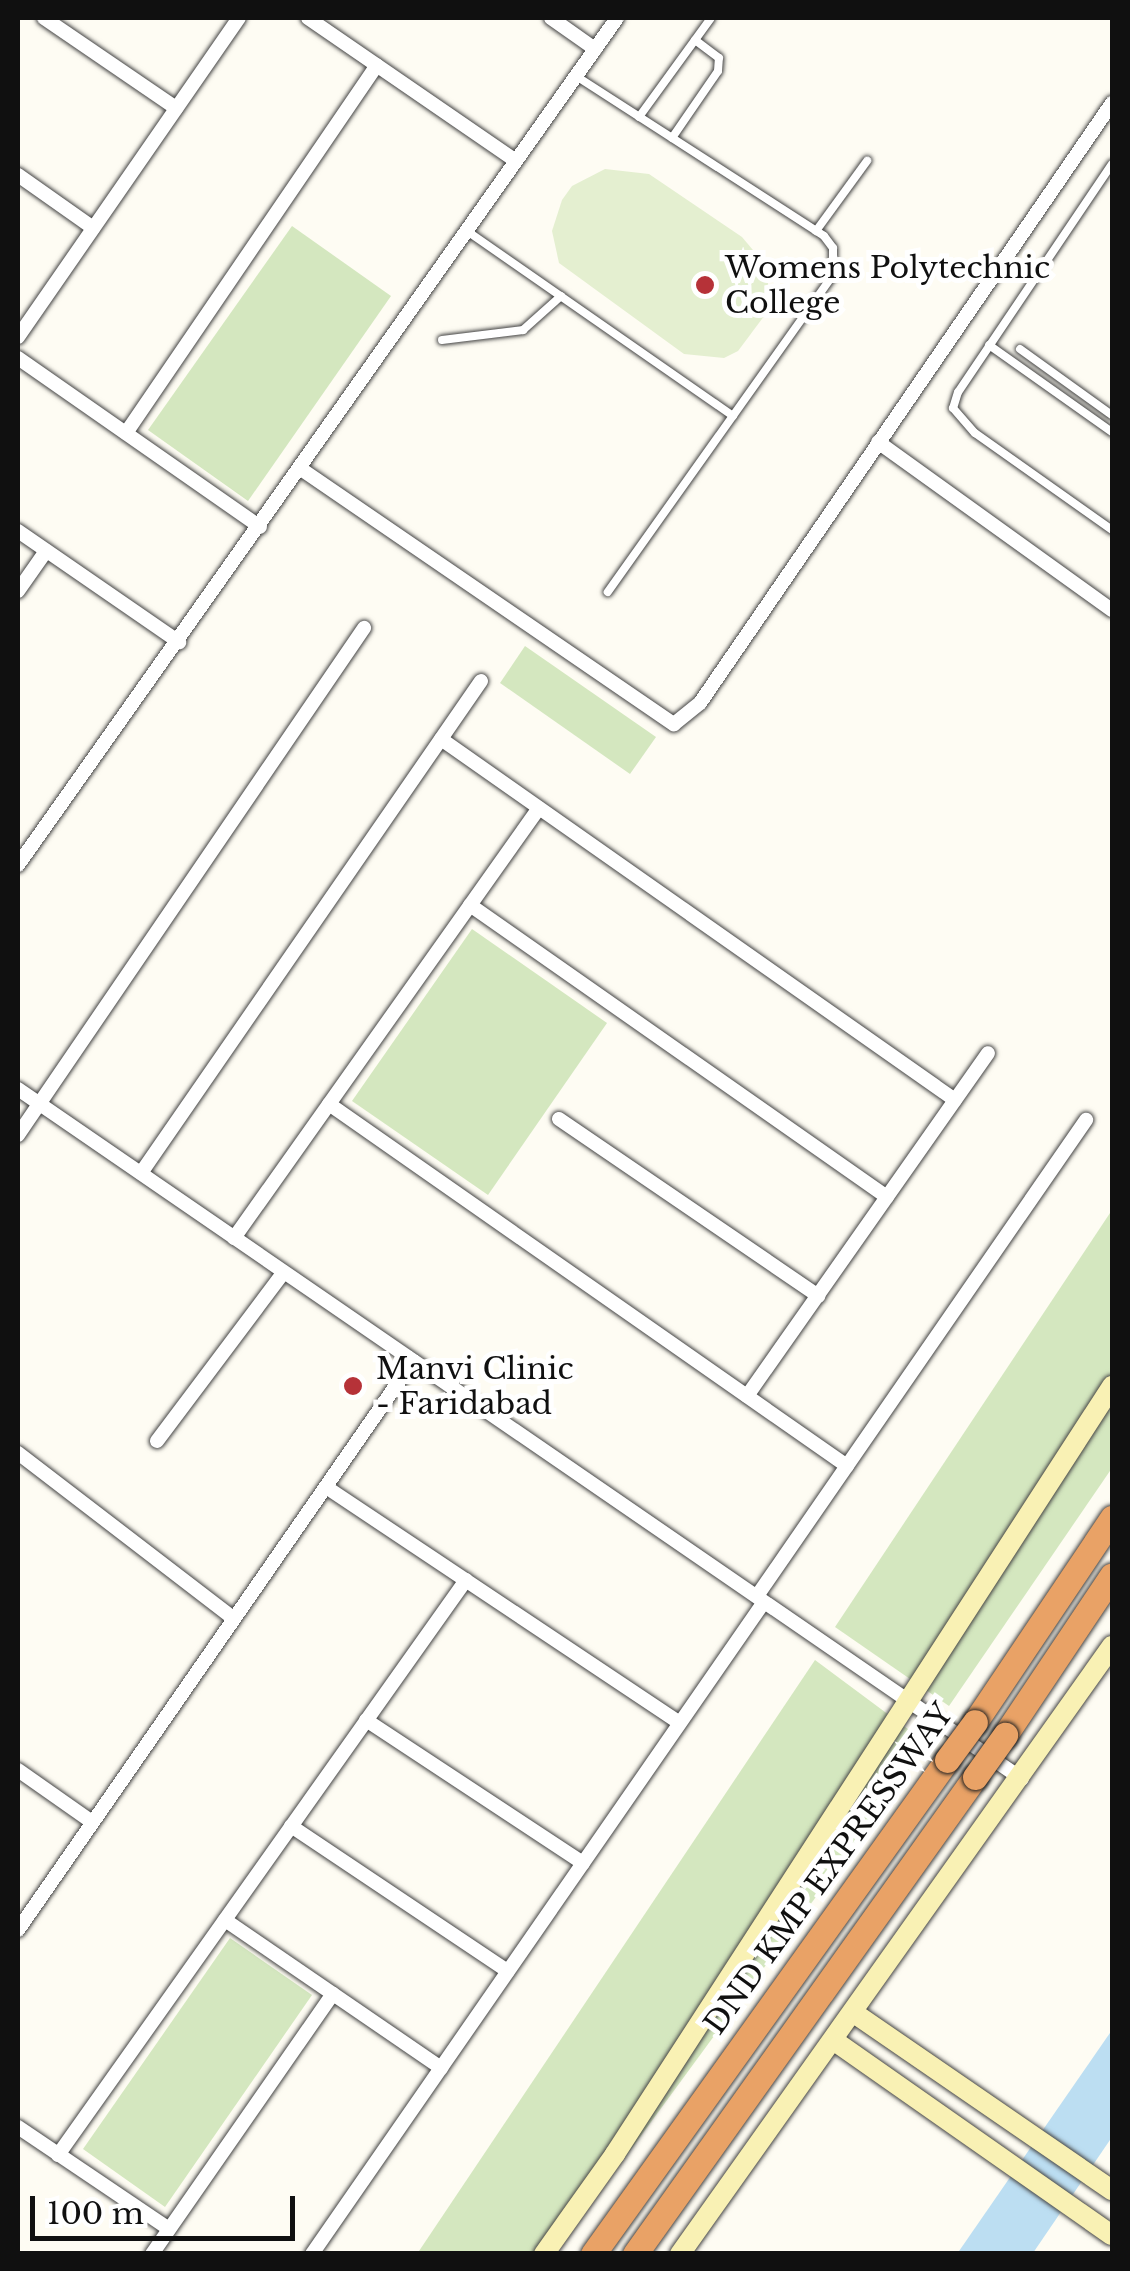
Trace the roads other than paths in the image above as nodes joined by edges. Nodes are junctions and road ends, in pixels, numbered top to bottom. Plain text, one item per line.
1 (44, 18) edge
2 (239, 18) edge
3 (308, 18) edge
4 (551, 18) edge
5 (617, 18) edge
6 (710, 18) edge
7 (694, 40) junction
8 (595, 49) junction
9 (377, 65) junction
10 (576, 76) junction
11 (1112, 103) edge
12 (176, 108) junction
13 (639, 117) junction
14 (672, 138) junction
15 (516, 161) junction
16 (867, 162) dead end
17 (1112, 164) edge
18 (18, 176) edge
19 (93, 228) junction
20 (467, 231) junction
21 (816, 231) junction
22 (561, 296) junction
23 (18, 337) edge
24 (442, 340) dead end
25 (989, 345) junction
26 (1020, 349) dead end
27 (18, 358) edge
28 (1112, 415) edge
29 (732, 416) junction
30 (1112, 432) edge
31 (126, 433) junction
32 (878, 442) junction
33 (301, 469) junction
34 (260, 527) junction
35 (1112, 530) edge
36 (18, 531) edge
37 (46, 551) junction
38 (18, 591) edge
39 (608, 592) dead end
40 (1112, 610) edge
41 (364, 628) dead end
42 (179, 642) junction
43 (481, 680) dead end
44 (441, 738) junction
45 (539, 808) junction
46 (18, 865) edge
47 (470, 905) junction
48 (988, 1053) dead end
49 (18, 1088) edge
50 (955, 1100) junction
51 (40, 1104) junction
52 (329, 1104) junction
53 (559, 1119) dead end
54 (1086, 1120) dead end
55 (18, 1135) edge
56 (140, 1173) junction
57 (887, 1197) junction
58 (234, 1238) junction
59 (284, 1272) junction
60 (818, 1296) junction
61 (413, 1361) junction
62 (1112, 1386) edge
63 (747, 1396) junction
64 (157, 1441) dead end
65 (18, 1453) edge
66 (847, 1466) junction
67 (326, 1486) junction
68 (1112, 1518) edge
69 (1112, 1575) edge
70 (466, 1580) junction
71 (761, 1599) junction
72 (234, 1619) junction
73 (1112, 1646) edge
74 (904, 1699) junction
75 (366, 1720) junction
76 (680, 1723) junction
77 (18, 1770) edge
78 (1022, 1778) junction
79 (92, 1822) junction
80 (291, 1826) junction
81 (583, 1863) junction
82 (225, 1920) junction
83 (18, 1930) edge
84 (508, 1971) junction
85 (333, 1994) junction
86 (854, 2013) junction
87 (833, 2040) junction
88 (441, 2068) junction
89 (18, 2127) edge
90 (58, 2154) junction
91 (1110, 2188) edge
92 (169, 2229) junction
93 (1112, 2235) edge
94 (152, 2254) edge
95 (312, 2254) edge
96 (544, 2254) edge
97 (593, 2254) edge
98 (635, 2254) edge
99 (680, 2254) edge

1 - 12 street
2 - 12 street
3 - 9 street
4 - 8 street
5 - 8 street
6 - 7 lane
7 - 13 lane
7 - 14 lane
8 - 10 street
9 - 15 street
9 - 31 street
10 - 13 lane
10 - 15 street
11 - 32 street
12 - 19 street
13 - 14 lane
14 - 21 lane
15 - 20 street
16 - 21 lane
17 - 25 lane
18 - 19 street
19 - 23 street
20 - 22 lane
20 - 33 street
21 - 29 lane
22 - 24 lane
22 - 29 lane
25 - 30 lane
25 - 35 lane
26 - 28 lane
27 - 31 street
29 - 39 lane
31 - 34 street
32 - 33 street
32 - 40 street
33 - 34 street
34 - 42 street
36 - 37 street
37 - 38 street
37 - 42 street
41 - 51 street
42 - 46 street
43 - 44 street
44 - 45 street
44 - 56 street
45 - 47 street
45 - 50 street
47 - 52 street
47 - 57 street
48 - 50 street
49 - 51 street
50 - 57 street
51 - 55 street
51 - 56 street
52 - 58 street
52 - 63 street
53 - 60 street
54 - 66 street
56 - 58 street
57 - 60 street
58 - 59 street
59 - 61 street
59 - 64 street
60 - 63 street
61 - 67 street
61 - 71 street
62 - 74 street
63 - 66 street
65 - 72 street
66 - 71 street
67 - 70 street
67 - 72 street
68 - 97 highway, DND KMP EXPRESSWAY, bridge
69 - 98 highway, bridge
70 - 75 street
70 - 76 street
71 - 74 street
71 - 76 street
72 - 79 street
73 - 78 street
74 - 78 street
74 - 96 street
75 - 80 street
75 - 81 street
76 - 81 street
77 - 79 street
78 - 86 street
79 - 83 street
80 - 82 street
80 - 84 street
81 - 84 street
82 - 85 street
82 - 90 street
84 - 88 street
85 - 88 street
85 - 92 street
86 - 87 street
86 - 91 street
87 - 93 street
87 - 99 street
88 - 95 street
89 - 90 street
90 - 92 street
92 - 94 street

